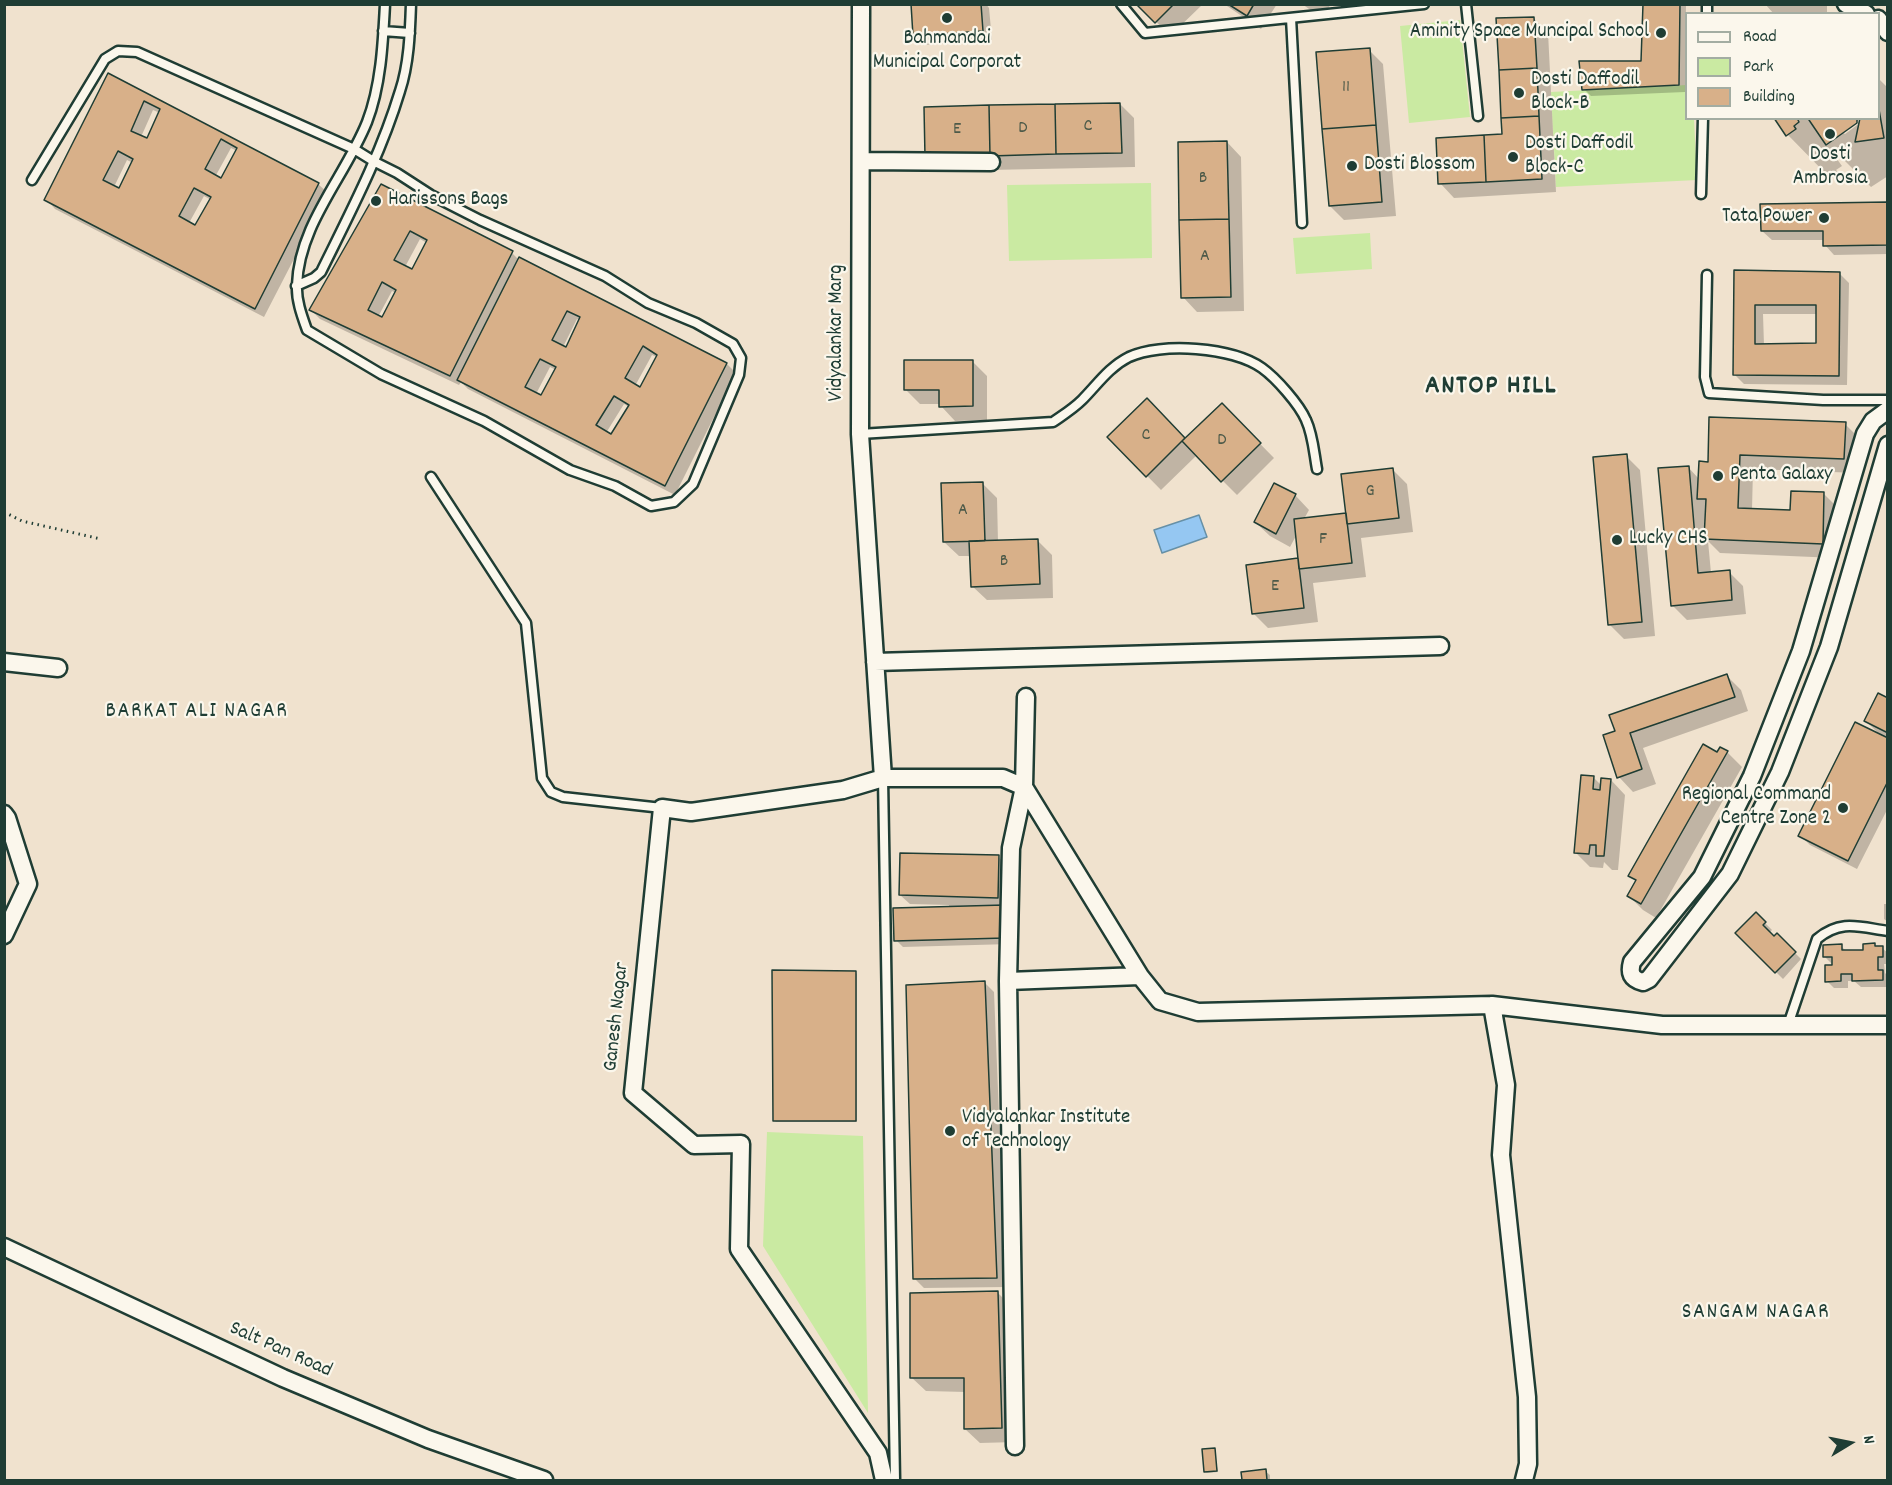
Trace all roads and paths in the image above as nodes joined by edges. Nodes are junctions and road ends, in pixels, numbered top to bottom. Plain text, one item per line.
1 (385, 4) edge
2 (411, 4) edge
3 (861, 4) edge
4 (1121, 4) edge
5 (1424, 4) edge
6 (1466, 4) edge
7 (1846, 4) edge
8 (1862, 12) edge
9 (1291, 18) junction
10 (383, 31) junction
11 (410, 33) junction
12 (1478, 116) dead end
13 (1703, 120) edge
14 (354, 149) junction
15 (861, 161) junction
16 (375, 162) junction
17 (991, 162) dead end
18 (32, 180) dead end
19 (1701, 194) dead end
20 (1302, 223) dead end
21 (1707, 275) dead end
22 (297, 286) junction
23 (1887, 400) edge
24 (1887, 410) edge
25 (860, 434) junction
26 (1887, 445) edge
27 (1317, 469) dead end
28 (431, 477) dead end
29 (4, 512) edge
30 (101, 539) dead end
31 (1440, 646) dead end
32 (4, 662) edge
33 (875, 662) junction
34 (58, 668) dead end
35 (1026, 696) dead end
36 (1772, 725) junction
37 (1794, 737) junction
38 (883, 778) junction
39 (1024, 787) junction
40 (662, 808) junction
41 (4, 814) edge
42 (1887, 931) edge
43 (4, 935) edge
44 (1140, 976) junction
45 (1008, 981) junction
46 (1492, 1005) junction
47 (1788, 1025) junction
48 (1887, 1025) edge
49 (4, 1247) edge
50 (1015, 1446) dead end
51 (544, 1480) edge
52 (884, 1480) edge
53 (895, 1480) edge
54 (1524, 1480) edge

1 - 10 lane
2 - 11 lane
3 - 15 street, Vidyalankar Marg
4 - 9 lane
5 - 9 lane
6 - 12 lane
7 - 8 street
9 - 20 lane
10 - 11 lane
10 - 14 lane
11 - 16 lane
13 - 19 lane
14 - 16 lane
14 - 18 lane
14 - 22 lane
15 - 17 street
15 - 25 street, Vidyalankar Marg
16 - 22 lane
16 - 22 lane
21 - 23 lane
24 - 36 street
25 - 27 lane
25 - 33 street, Vidyalankar Marg
26 - 37 street
28 - 40 lane
29 - 30 path
31 - 33 street
32 - 34 street
33 - 38 street, Vidyalankar Marg
35 - 39 street
36 - 37 street
36 - 37 street
38 - 39 street
38 - 40 street
38 - 53 lane
39 - 44 street
39 - 45 street
40 - 52 street, Ganesh Nagar
41 - 43 street
42 - 47 lane
44 - 45 street
44 - 46 street
45 - 50 street
46 - 47 street
46 - 54 street
47 - 48 street
49 - 51 street, Salt Pan Road

